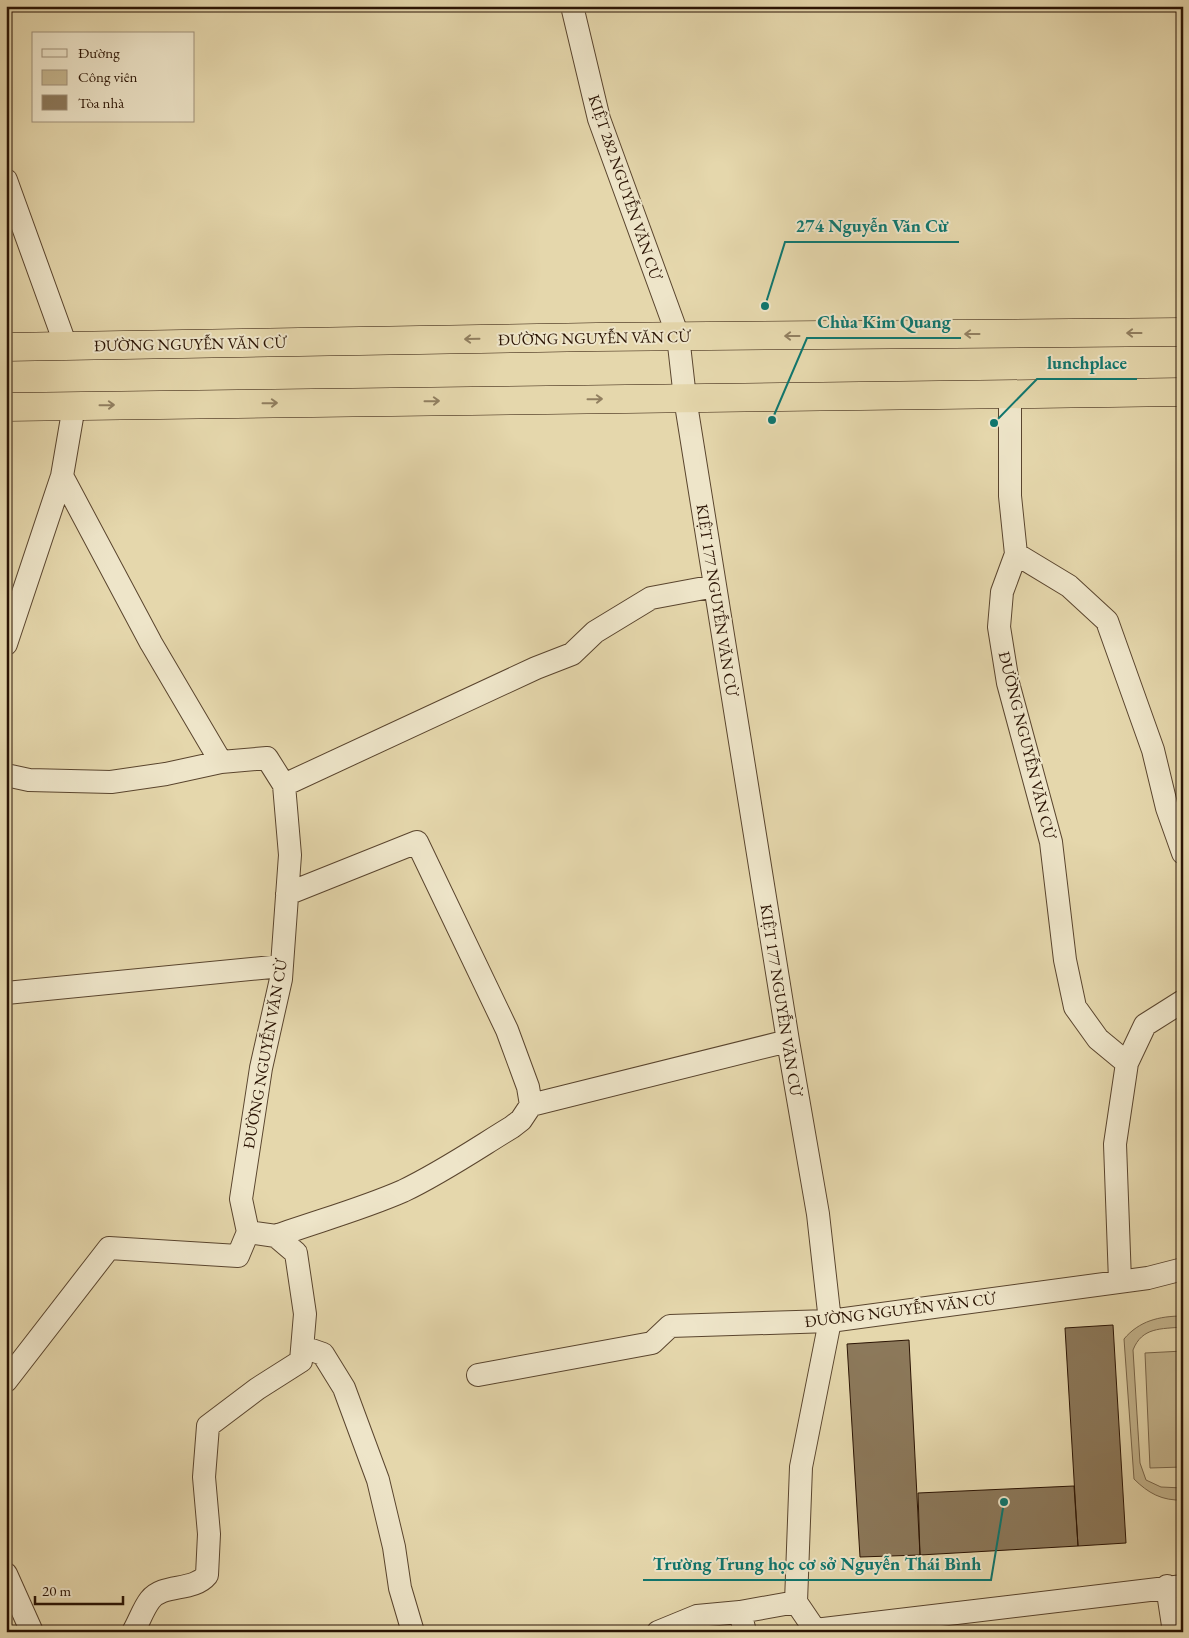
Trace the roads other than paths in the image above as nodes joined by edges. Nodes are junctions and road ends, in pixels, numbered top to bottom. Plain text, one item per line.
1 (572, 6) edge
2 (6, 180) edge
3 (1183, 332) edge
4 (678, 336) junction
5 (66, 346) junction
6 (6, 347) edge
7 (1183, 392) edge
8 (1010, 394) junction
9 (685, 398) junction
10 (6, 406) edge
11 (74, 406) junction
12 (62, 476) junction
13 (1016, 554) junction
14 (715, 586) junction
15 (15, 595) edge
16 (6, 644) edge
17 (221, 762) junction
18 (6, 775) edge
19 (284, 786) junction
20 (1183, 853) edge
21 (287, 894) junction
22 (282, 966) junction
23 (6, 993) edge
24 (1183, 1001) edge
25 (788, 1041) junction
26 (1127, 1063) junction
27 (531, 1104) junction
28 (248, 1232) junction
29 (276, 1236) junction
30 (1183, 1268) edge
31 (1120, 1281) junction
32 (830, 1321) junction
33 (302, 1346) junction
34 (478, 1375) dead end
35 (6, 1381) edge
36 (6, 1574) edge
37 (1175, 1586) edge
38 (796, 1602) junction
39 (743, 1622) edge
40 (32, 1632) edge
41 (134, 1632) edge
42 (414, 1632) edge
43 (658, 1632) edge
44 (1174, 1632) edge

1 - 4 street, KIỆT 282 NGUYỄN VĂN CỪ
2 - 5 street
3 -> 4 highway, ĐƯỜNG NGUYỄN VĂN CỪ
4 -> 5 highway, ĐƯỜNG NGUYỄN VĂN CỪ
4 - 9 street, KIỆT 282 NGUYỄN VĂN CỪ
5 - 6 highway, ĐƯỜNG NGUYỄN VĂN CỪ
7 - 8 highway
8 - 9 highway
8 - 13 street
11 -> 9 highway
9 - 14 street, KIỆT 177 NGUYỄN VĂN CỪ
10 - 11 highway
11 - 12 street
12 - 15 street
12 - 17 street
13 - 20 street
13 - 26 street, ĐƯỜNG NGUYỄN VĂN CỪ
14 - 19 street
14 - 25 street, KIỆT 177 NGUYỄN VĂN CỪ
15 - 16 street
17 - 18 street, ĐƯỜNG NGUYỄN VĂN CỪ
17 - 19 street, ĐƯỜNG NGUYỄN VĂN CỪ
19 - 21 street, ĐƯỜNG NGUYỄN VĂN CỪ
21 - 22 street, ĐƯỜNG NGUYỄN VĂN CỪ
21 - 27 street
22 - 23 street
22 - 28 street, ĐƯỜNG NGUYỄN VĂN CỪ
24 - 26 street
25 - 27 street
25 - 32 street, KIỆT 177 NGUYỄN VĂN CỪ
26 - 31 street
27 - 29 street
28 - 29 street
28 - 35 street
29 - 33 street
30 - 31 street, ĐƯỜNG NGUYỄN VĂN CỪ
31 - 32 street, ĐƯỜNG NGUYỄN VĂN CỪ
32 - 34 street, ĐƯỜNG NGUYỄN VĂN CỪ
32 - 38 street, KIỆT 177 NGUYỄN VĂN CỪ
33 - 41 street
33 - 42 street
36 - 40 street
37 - 38 street
37 - 44 street
38 - 39 street
39 - 43 street

